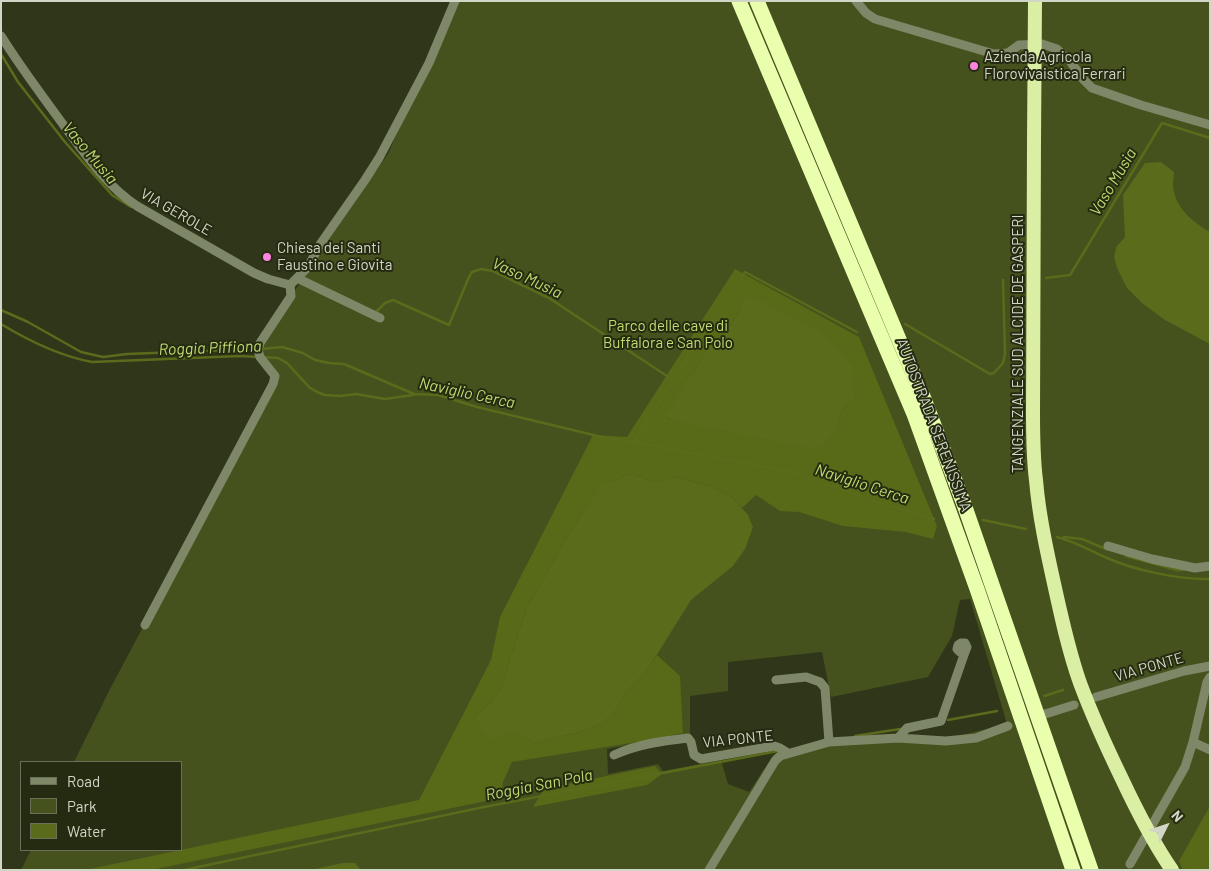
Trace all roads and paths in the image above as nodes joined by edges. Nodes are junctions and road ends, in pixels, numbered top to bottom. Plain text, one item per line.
1 (739, 1) edge
2 (757, 1) edge
3 (856, 1) edge
4 (1028, 1) edge
5 (1036, 1) edge
6 (455, 2) edge
7 (1, 36) edge
8 (1031, 45) junction
9 (1210, 125) edge
10 (294, 282) junction
11 (380, 318) dead end
12 (1108, 546) dead end
13 (1210, 566) edge
14 (145, 625) dead end
15 (965, 652) dead end
16 (1210, 666) edge
17 (1210, 677) edge
18 (776, 680) dead end
19 (1096, 697) dead end
20 (1074, 705) dead end
21 (1045, 714) dead end
22 (1008, 726) dead end
23 (898, 738) junction
24 (829, 742) junction
25 (1193, 742) junction
26 (1210, 750) edge
27 (788, 754) junction
28 (614, 755) dead end
29 (1146, 835) junction
30 (1130, 864) dead end
31 (709, 870) edge
32 (1073, 870) edge
33 (1091, 870) edge
34 (1161, 870) edge
35 (1172, 870) edge

1 - 32 highway, AUTOSTRADA SERENISSIMA
2 - 33 highway, AUTOSTRADA SERENISSIMA
3 - 9 street
4 - 8 highway, TANGENZIALE SUD ALCIDE DE GASPERI
5 - 8 highway, TANGENZIALE SUD ALCIDE DE GASPERI
6 - 10 street
7 - 10 street, VIA GEROLE
8 - 29 highway, TANGENZIALE SUD ALCIDE DE GASPERI
10 - 11 street, VIA GEROLE
10 - 14 street
12 - 13 street
15 - 23 street, VIA PONTE
16 - 19 street, VIA PONTE
17 - 25 street
18 - 24 street
20 - 21 street
22 - 23 street, VIA PONTE
23 - 24 street, VIA PONTE
24 - 27 street, VIA PONTE
25 - 26 street
25 - 30 street
27 - 28 street, VIA PONTE
27 - 31 street, VIA PONTE
29 - 34 highway, TANGENZIALE SUD ALCIDE DE GASPERI
29 - 35 highway, TANGENZIALE SUD ALCIDE DE GASPERI

